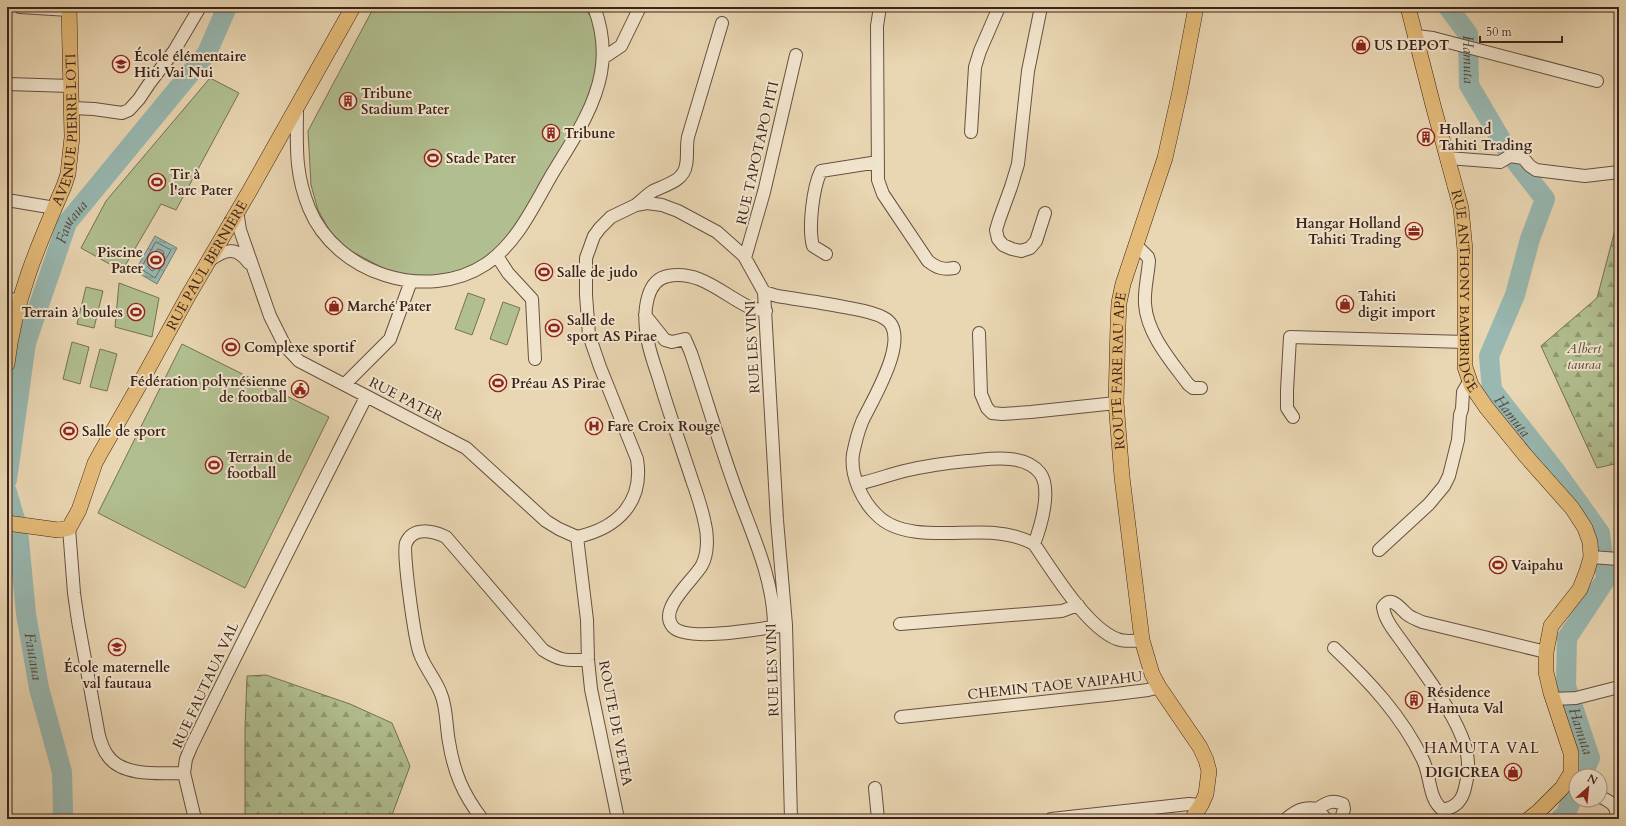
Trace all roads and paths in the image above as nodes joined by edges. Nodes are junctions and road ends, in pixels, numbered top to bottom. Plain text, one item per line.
1 (20, 7) edge
2 (200, 7) edge
3 (353, 7) edge
4 (594, 7) edge
5 (640, 7) edge
6 (880, 7) edge
7 (999, 7) edge
8 (1041, 7) edge
9 (1196, 7) edge
10 (1408, 7) edge
11 (69, 8) edge
12 (722, 23) dead end
13 (1416, 36) junction
14 (796, 55) dead end
15 (603, 58) junction
16 (1597, 81) dead end
17 (7, 84) edge
18 (71, 86) junction
19 (297, 106) junction
20 (72, 108) junction
21 (971, 132) dead end
22 (1448, 158) junction
23 (878, 162) junction
24 (1619, 172) edge
25 (7, 200) edge
26 (636, 205) junction
27 (55, 208) junction
28 (238, 211) junction
29 (1045, 213) dead end
30 (1136, 245) junction
31 (826, 254) dead end
32 (496, 256) junction
33 (746, 258) junction
34 (208, 261) junction
35 (252, 266) junction
36 (954, 268) dead end
37 (411, 281) junction
38 (764, 292) junction
39 (14, 300) edge
40 (766, 311) junction
41 (645, 315) junction
42 (979, 333) dead end
43 (1465, 342) junction
44 (535, 359) dead end
45 (7, 364) edge
46 (1470, 380) junction
47 (345, 384) junction
48 (1201, 388) dead end
49 (366, 396) junction
50 (1116, 403) junction
51 (1293, 417) dead end
52 (857, 484) junction
53 (7, 523) edge
54 (69, 528) junction
55 (578, 538) junction
56 (1034, 544) junction
57 (1378, 550) dead end
58 (1594, 557) junction
59 (1615, 559) edge
60 (1078, 605) junction
61 (900, 624) dead end
62 (780, 626) junction
63 (1142, 640) junction
64 (1334, 648) dead end
65 (1546, 652) junction
66 (588, 660) junction
67 (1159, 687) junction
68 (1619, 688) edge
69 (1556, 699) junction
70 (901, 717) dead end
71 (1571, 768) edge
72 (184, 773) junction
73 (1568, 784) edge
74 (875, 788) dead end
75 (1610, 800) edge
76 (1201, 805) junction
77 (1317, 809) junction
78 (195, 819) edge
79 (482, 819) edge
80 (618, 819) edge
81 (792, 819) edge
82 (878, 819) edge
83 (1051, 819) edge
84 (1192, 819) edge
85 (1286, 819) edge
86 (1326, 819) edge
87 (1341, 819) edge
88 (1529, 819) edge
89 (1616, 819) edge

1 - 11 street
2 - 20 street
3 - 19 main road, RUE PAUL BERNIÈRE
4 - 15 street
5 - 15 street
6 - 23 street
7 - 21 street
8 - 29 street
9 - 30 main road, ROUTE FARE RAU APE
10 - 13 main road, RUE ANTHONY BAMBRIDGE
11 - 18 main road, AVENUE PIERRE LOTI
12 - 26 street
13 - 16 street
13 - 22 main road, RUE ANTHONY BAMBRIDGE
14 - 33 street, RUE TAPOTAPO PITI
15 - 32 street
17 - 18 street
18 - 20 main road, AVENUE PIERRE LOTI
19 - 28 main road, RUE PAUL BERNIÈRE
19 - 37 street
20 - 27 main road, AVENUE PIERRE LOTI
22 - 24 street
22 - 43 main road, RUE ANTHONY BAMBRIDGE
23 - 31 street
23 - 36 street
25 - 27 street
26 - 33 street, RUE LES VINI
26 - 55 street, RUE LES VINI
27 - 39 main road, AVENUE PIERRE LOTI
28 - 34 main road, RUE PAUL BERNIÈRE
28 - 35 street, RUE PATER
30 - 48 street
30 - 50 main road, ROUTE FARE RAU APE
32 - 37 street
32 - 44 street
33 - 38 street, RUE LES VINI
34 - 35 street, RUE PATER
34 - 54 main road, RUE PAUL BERNIÈRE
35 - 47 street, RUE PATER
37 - 47 street
38 - 40 street, RUE LES VINI
38 - 52 street
39 - 45 main road, AVENUE PIERRE LOTI
40 - 41 street
40 - 62 street, RUE LES VINI
41 - 62 street
41 - 62 street
42 - 50 street
43 - 46 main road, RUE ANTHONY BAMBRIDGE
43 - 51 street
46 - 57 street
46 - 58 main road, RUE ANTHONY BAMBRIDGE
47 - 49 street, RUE PATER
49 - 55 street, RUE PATER
49 - 72 street, RUE FAUTAUA VAL
50 - 63 main road, ROUTE FARE RAU APE
52 - 56 street
52 - 56 street
53 - 54 main road
54 - 72 street
55 - 66 street, ROUTE DE VETEA
56 - 60 street
58 - 59 street
58 - 65 main road, RUE ANTHONY BAMBRIDGE
60 - 61 street
60 - 63 street
62 - 81 street, RUE LES VINI
63 - 67 main road, ROUTE FARE RAU APE
64 - 65 street
65 - 69 main road, RUE ANTHONY BAMBRIDGE
66 - 79 street
66 - 80 street, ROUTE DE VETEA
67 - 70 street, CHEMIN TAOE VAIPAHU
67 - 76 main road, ROUTE FARE RAU APE
68 - 69 street
69 - 71 main road, RUE ANTHONY BAMBRIDGE
72 - 78 street
73 - 88 main road, RUE ANTHONY BAMBRIDGE
74 - 82 street
75 - 89 street
76 - 83 street
76 - 84 main road, ROUTE FARE RAU APE
77 - 85 street
77 - 86 street
77 - 87 street

